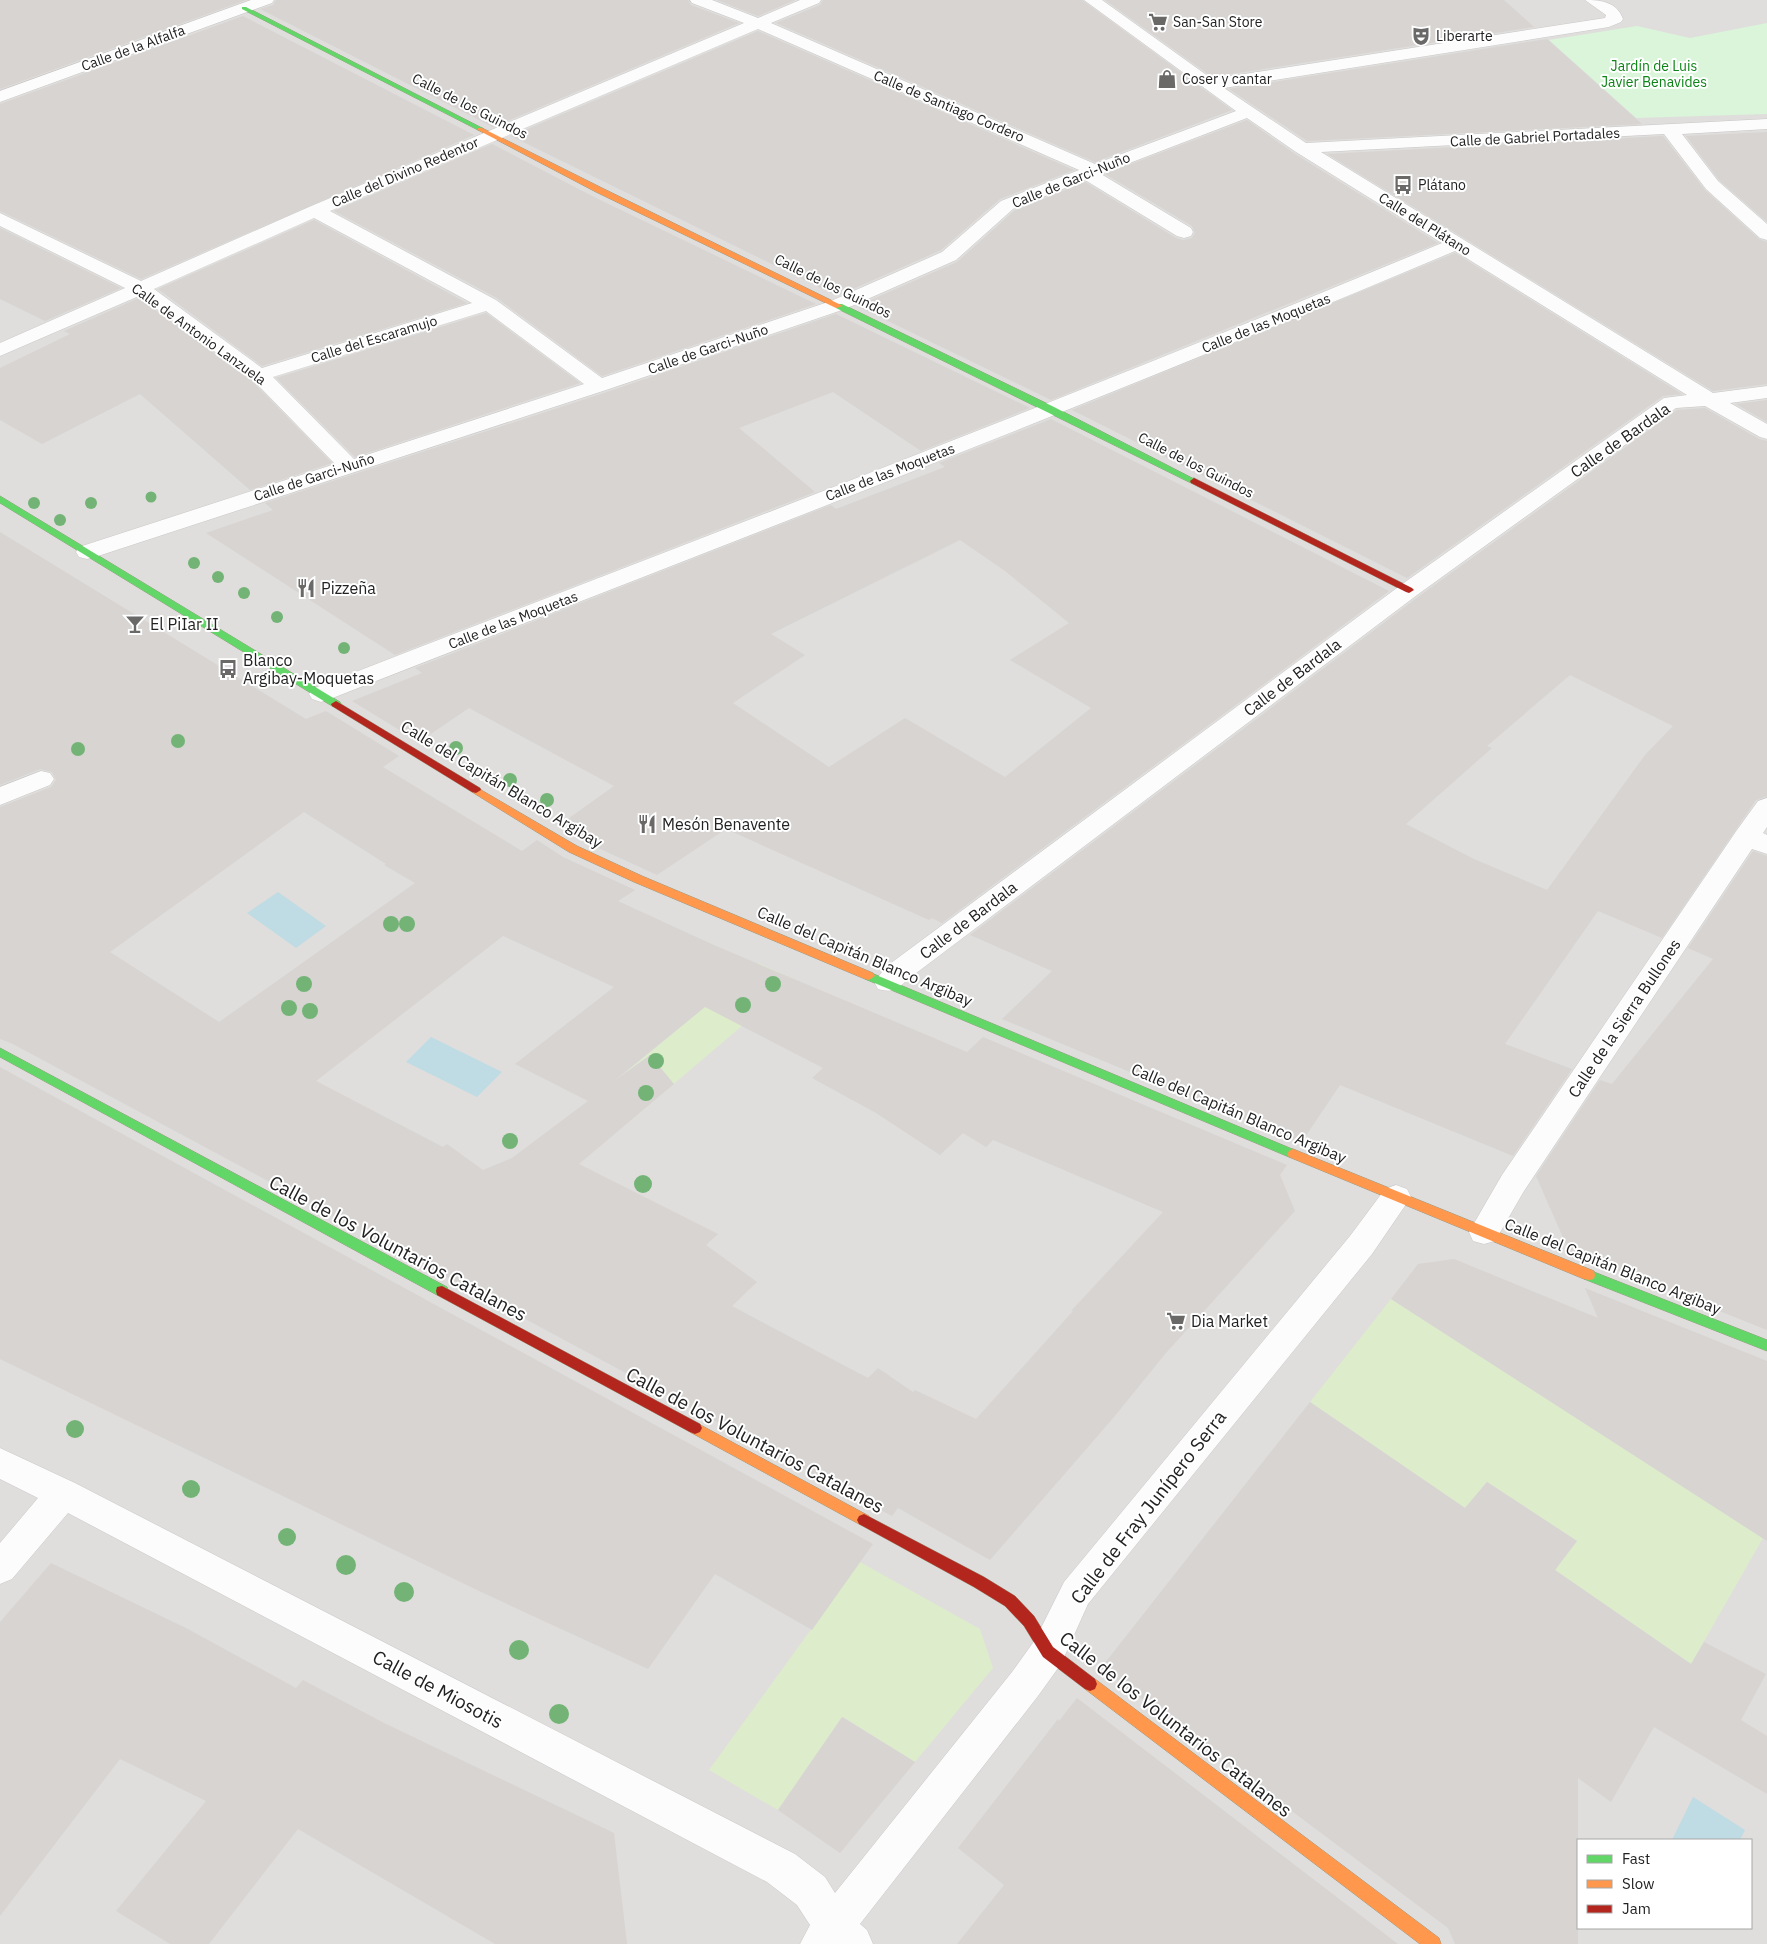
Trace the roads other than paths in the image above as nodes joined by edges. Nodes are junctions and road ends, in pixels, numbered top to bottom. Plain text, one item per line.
1 (266, 0) edge
2 (698, 0) edge
3 (813, 0) edge
4 (1120, 0) edge
5 (1593, 0) edge
6 (1095, 2) edge
7 (244, 8) junction
8 (756, 23) junction
9 (1209, 85) junction
10 (0, 97) edge
11 (1248, 112) junction
12 (1767, 124) edge
13 (1670, 130) junction
14 (494, 135) junction
15 (1302, 148) junction
16 (1093, 169) junction
17 (315, 211) junction
18 (0, 219) edge
19 (1184, 232) dead end
20 (1767, 234) edge
21 (1456, 244) junction
22 (140, 288) junction
23 (489, 304) junction
24 (838, 305) junction
25 (0, 350) edge
26 (259, 375) junction
27 (599, 386) junction
28 (1767, 392) edge
29 (1710, 400) junction
30 (1051, 409) junction
31 (1767, 434) edge
32 (349, 466) junction
33 (0, 499) edge
34 (88, 552) junction
35 (1409, 590) junction
36 (321, 694) junction
37 (41, 779) dead end
38 (0, 797) edge
39 (1767, 807) edge
40 (1757, 840) edge
41 (888, 982) junction
42 (0, 1052) edge
43 (1396, 1197) junction
44 (1484, 1232) junction
45 (1767, 1346) edge
46 (0, 1463) edge
47 (63, 1494) junction
48 (0, 1568) edge
49 (1048, 1652) junction
50 (836, 1938) edge
51 (1433, 1944) edge

1 - 7 street, Calle de la Alfalfa
2 - 8 street, Calle de Santiago Cordero
3 - 8 street, Calle del Divino Redentor
4 - 6 street
5 - 9 street
6 - 9 street, Calle del Plátano
7 - 10 street, Calle de la Alfalfa
7 - 14 street, Calle de los Guindos
8 - 14 street, Calle del Divino Redentor
8 - 16 street, Calle de Santiago Cordero
9 - 11 street, Calle del Plátano
11 - 15 street, Calle del Plátano
11 - 16 street, Calle de Garci-Nuño
12 - 13 street, Calle de Gabriel Portadales
13 - 15 street, Calle de Gabriel Portadales
13 - 20 street
14 - 17 street, Calle del Divino Redentor
14 - 24 street, Calle de los Guindos
15 - 21 street, Calle del Plátano
16 - 19 street, Calle de Santiago Cordero
16 - 24 street, Calle de Garci-Nuño
17 - 22 street, Calle del Divino Redentor
17 - 23 street
18 - 22 street, Calle de Antonio Lanzuela
21 - 29 street, Calle del Plátano
21 - 30 street, Calle de las Moquetas
22 - 25 street, Calle del Divino Redentor
22 - 26 street, Calle de Antonio Lanzuela
23 - 26 street, Calle del Escaramujo
23 - 27 street
24 - 27 street, Calle de Garci-Nuño
24 - 30 street, Calle de los Guindos
26 - 32 street, Calle de Antonio Lanzuela
27 - 32 street, Calle de Garci-Nuño
28 - 29 street, Calle de Bardala
29 - 31 street, Calle del Plátano
29 - 35 street, Calle de Bardala
30 - 35 street, Calle de los Guindos
30 - 36 street, Calle de las Moquetas
32 - 34 street, Calle de Garci-Nuño
33 - 34 street, Calle del Capitán Blanco Argibay
34 - 36 street, Calle del Capitán Blanco Argibay
35 - 41 street, Calle de Bardala
36 - 41 street, Calle del Capitán Blanco Argibay
37 - 38 street
39 - 40 street, Calle de la Sierra Bullones
40 - 44 street, Calle de la Sierra Bullones
41 - 43 street, Calle del Capitán Blanco Argibay
42 - 49 street, Calle de los Voluntarios Catalanes
43 - 44 street, Calle del Capitán Blanco Argibay
43 - 49 street, Calle de Fray Junípero Serra
44 - 45 street, Calle del Capitán Blanco Argibay
46 - 47 street, Calle de Miosotis
47 - 48 street
47 - 50 street, Calle de Miosotis
49 - 50 street, Calle de Fray Junípero Serra
49 - 51 street, Calle de los Voluntarios Catalanes

